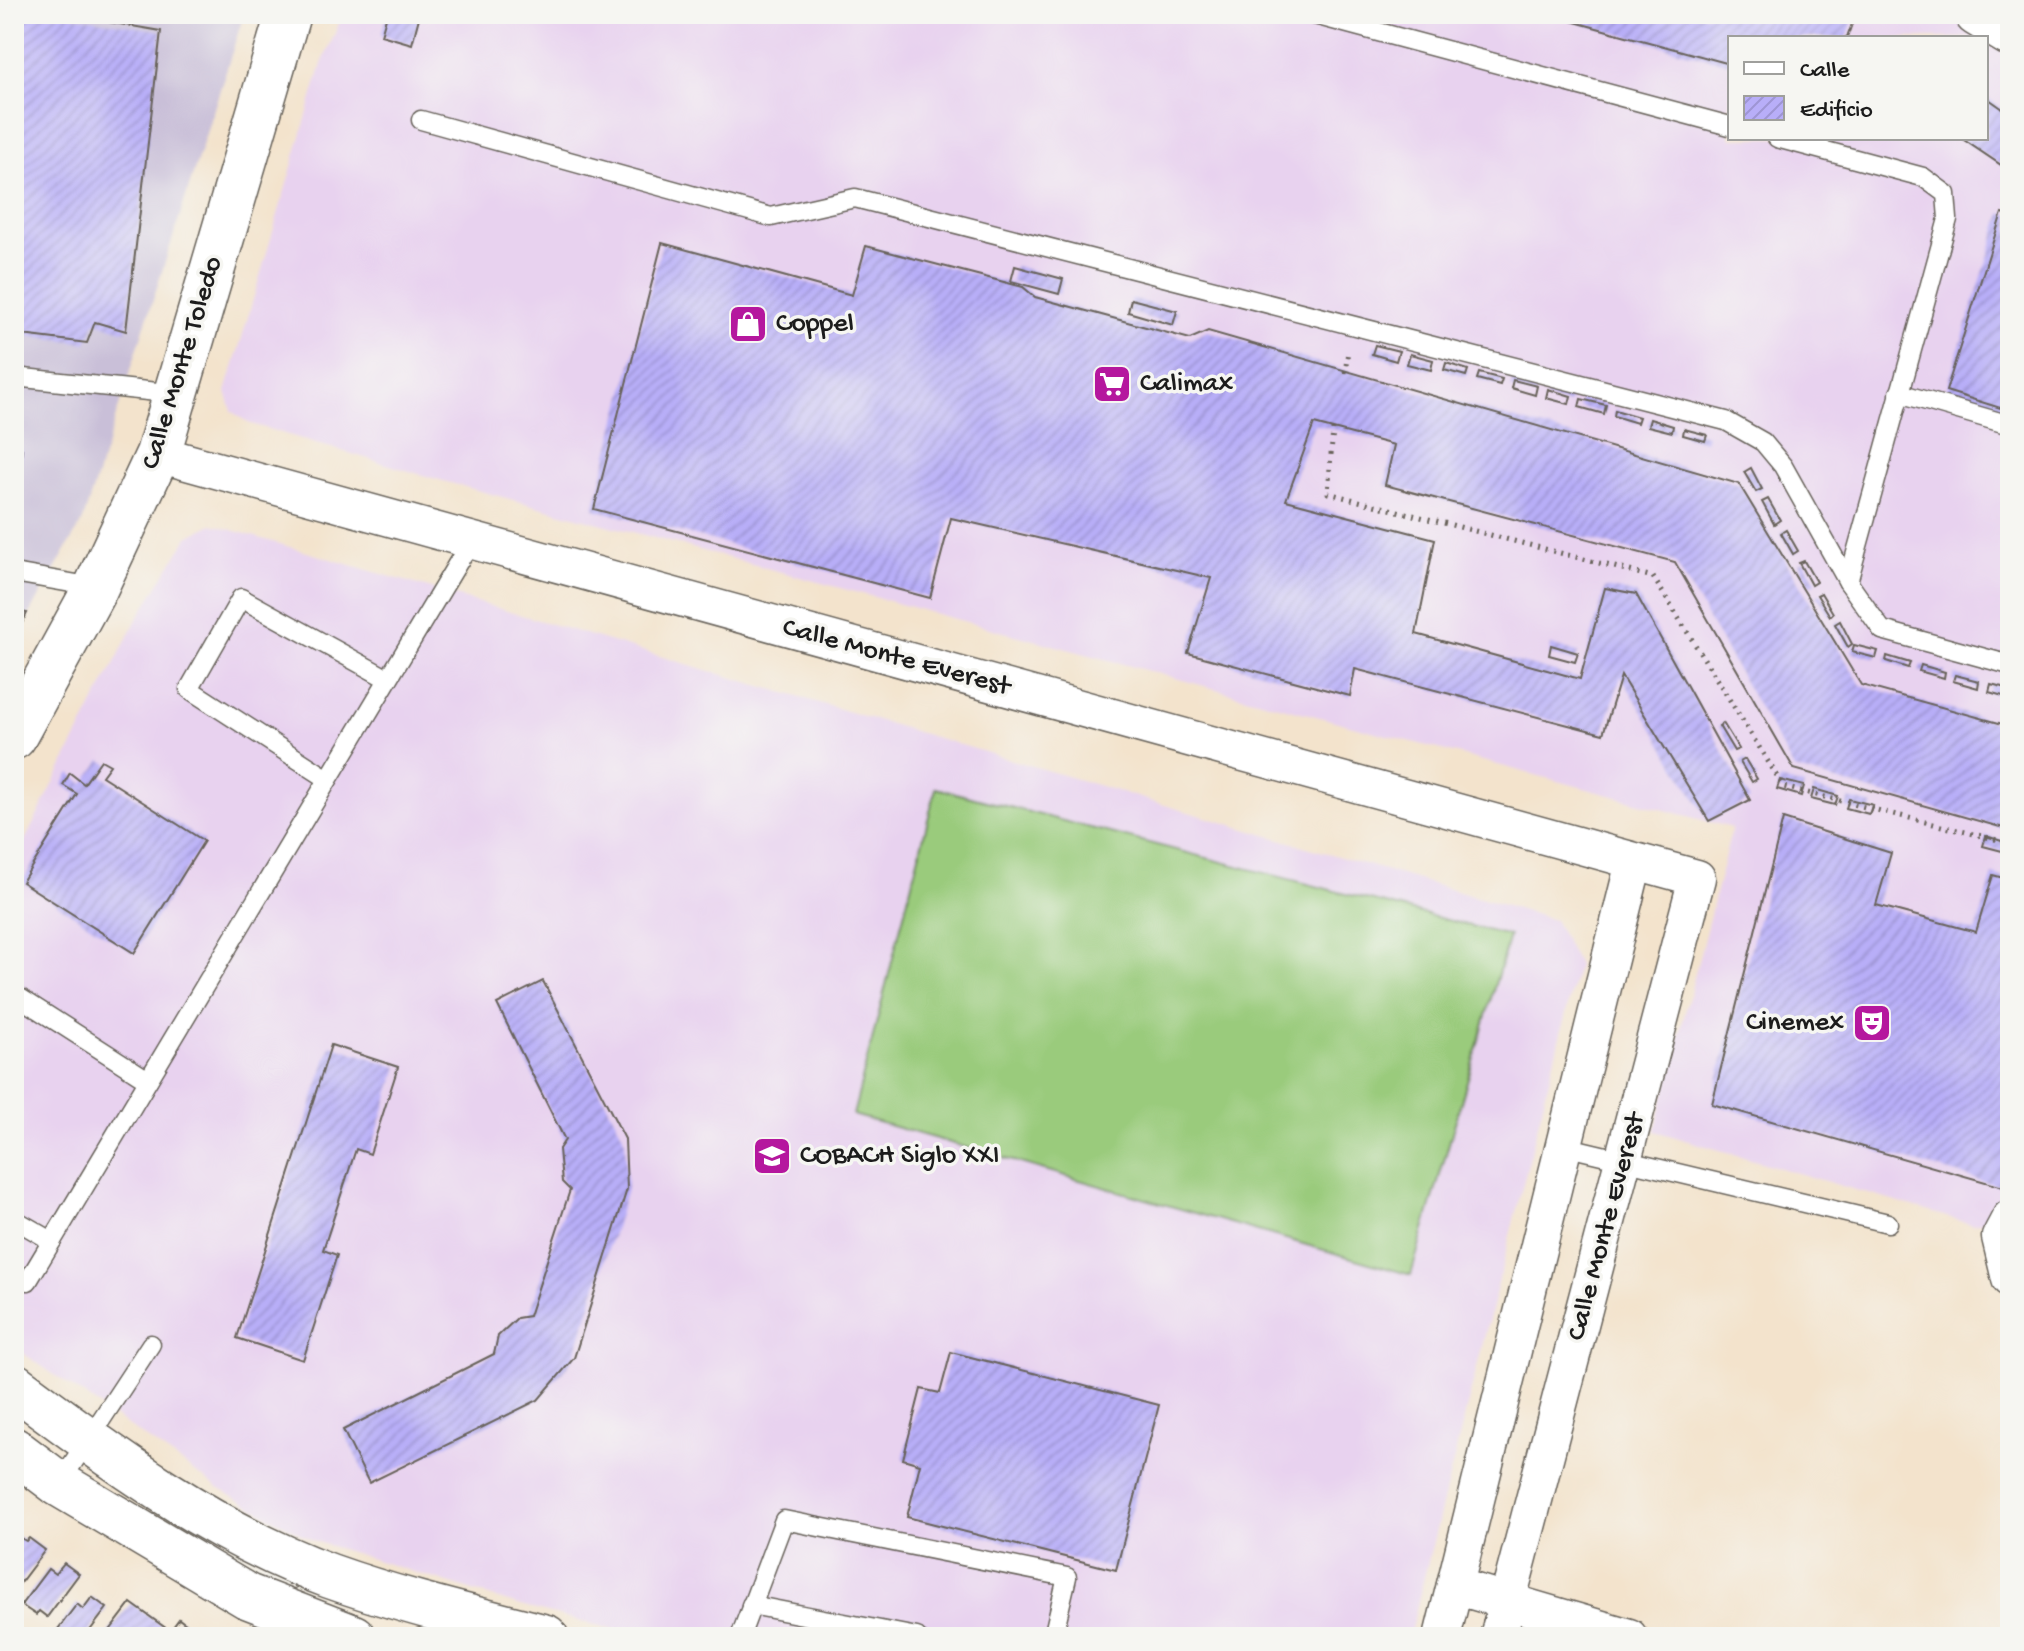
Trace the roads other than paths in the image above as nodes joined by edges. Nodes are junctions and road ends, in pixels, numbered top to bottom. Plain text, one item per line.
1 (288, 14) edge
2 (1311, 14) edge
3 (1977, 14) edge
4 (2010, 34) edge
5 (421, 120) dead end
6 (1728, 125) edge
7 (1784, 140) edge
8 (14, 377) edge
9 (1899, 393) junction
10 (176, 394) junction
11 (2010, 425) edge
12 (158, 454) junction
13 (471, 541) junction
14 (14, 573) edge
15 (1848, 582) junction
16 (96, 587) junction
17 (2010, 665) edge
18 (388, 679) junction
19 (14, 737) edge
20 (328, 779) junction
21 (1634, 862) junction
22 (14, 994) edge
23 (148, 1080) junction
24 (1564, 1146) junction
25 (1625, 1160) junction
26 (2010, 1218) edge
27 (14, 1219) edge
28 (1888, 1223) dead end
29 (52, 1241) junction
30 (2010, 1279) edge
31 (28, 1281) dead end
32 (151, 1344) dead end
33 (14, 1385) edge
34 (88, 1440) junction
35 (14, 1450) edge
36 (59, 1484) junction
37 (1455, 1586) junction
38 (1508, 1603) junction
39 (751, 1605) junction
40 (353, 1637) edge
41 (546, 1637) edge
42 (740, 1637) edge
43 (917, 1637) edge
44 (1053, 1637) edge
45 (1442, 1637) edge
46 (1498, 1637) edge
47 (1629, 1637) edge

1 - 10 main road, Calle Monte Toledo
2 - 6 lane
3 - 4 main road
5 - 15 lane
7 - 9 lane
8 - 10 lane
9 - 11 lane
9 - 15 lane
10 - 12 main road, Calle Monte Toledo
12 - 13 street, Calle Monte Everest
12 - 16 main road, Calle Monte Toledo
13 - 18 lane
13 - 21 street, Calle Monte Everest
14 - 16 lane
15 - 17 lane
16 - 19 main road, Calle Monte Toledo
18 - 20 lane
18 - 20 lane
20 - 23 lane
21 - 24 street
21 - 25 street, Calle Monte Everest
22 - 23 lane
23 - 29 lane
24 - 25 lane
24 - 37 street
25 - 28 lane
25 - 38 street, Calle Monte Everest
26 - 30 street
27 - 29 lane
29 - 31 lane
32 - 34 lane
33 - 34 main road
34 - 36 lane
34 - 41 main road
35 - 36 main road
36 - 40 main road
37 - 38 street
37 - 45 street
38 - 46 street, Calle Monte Everest
38 - 47 street
39 - 42 lane
39 - 43 lane
39 - 44 lane

